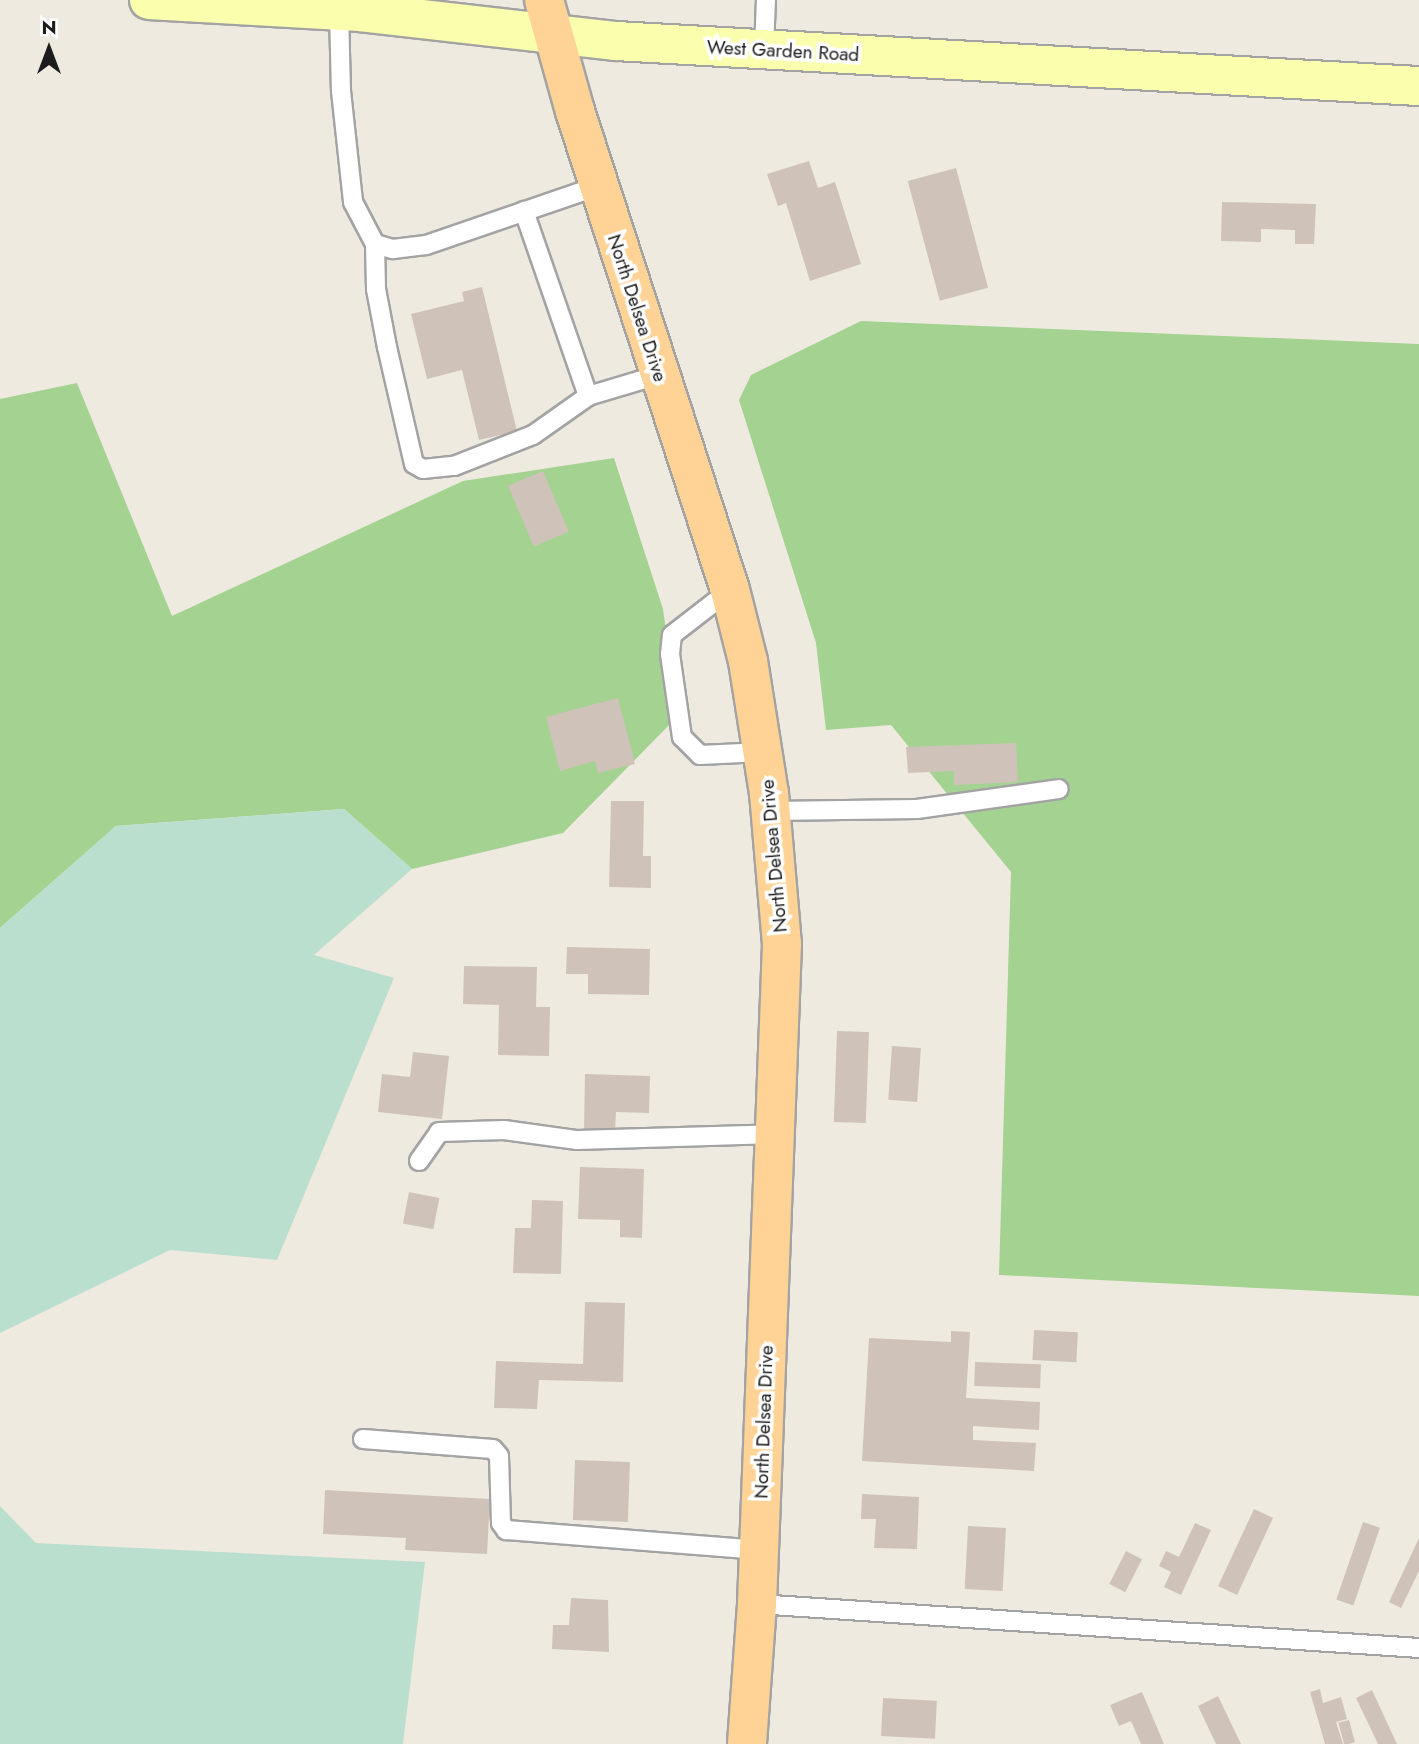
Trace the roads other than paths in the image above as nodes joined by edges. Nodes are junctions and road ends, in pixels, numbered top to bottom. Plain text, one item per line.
1 (149, 0) edge
2 (766, 0) edge
3 (443, 10) edge
4 (339, 11) junction
5 (549, 16) edge
6 (764, 50) junction
7 (1419, 86) edge
8 (598, 186) junction
9 (524, 211) junction
10 (375, 244) junction
11 (658, 375) junction
12 (587, 396) junction
13 (730, 590) junction
14 (763, 752) junction
15 (1059, 789) dead end
16 (771, 811) junction
17 (775, 1134) junction
18 (419, 1161) dead end
19 (363, 1439) dead end
20 (760, 1550) junction
21 (757, 1604) junction
22 (1419, 1648) edge
23 (747, 1744) edge

1 - 4 main road, West Garden Road
2 - 6 lane
3 - 4 main road, West Garden Road
3 - 5 main road, West Garden Road
4 - 10 lane
5 - 6 main road, West Garden Road
5 - 8 main road, North Delsea Drive
6 - 7 main road, West Garden Road
8 - 9 lane
8 - 11 main road, North Delsea Drive
9 - 10 lane
9 - 12 lane
10 - 12 lane
11 - 12 lane
11 - 13 main road, North Delsea Drive
13 - 14 main road, North Delsea Drive
13 - 14 lane
14 - 16 main road, North Delsea Drive
15 - 16 lane
16 - 17 main road, North Delsea Drive
17 - 18 lane
17 - 20 main road, North Delsea Drive
19 - 20 lane
20 - 21 main road, North Delsea Drive
21 - 22 lane
21 - 23 main road, North Delsea Drive

